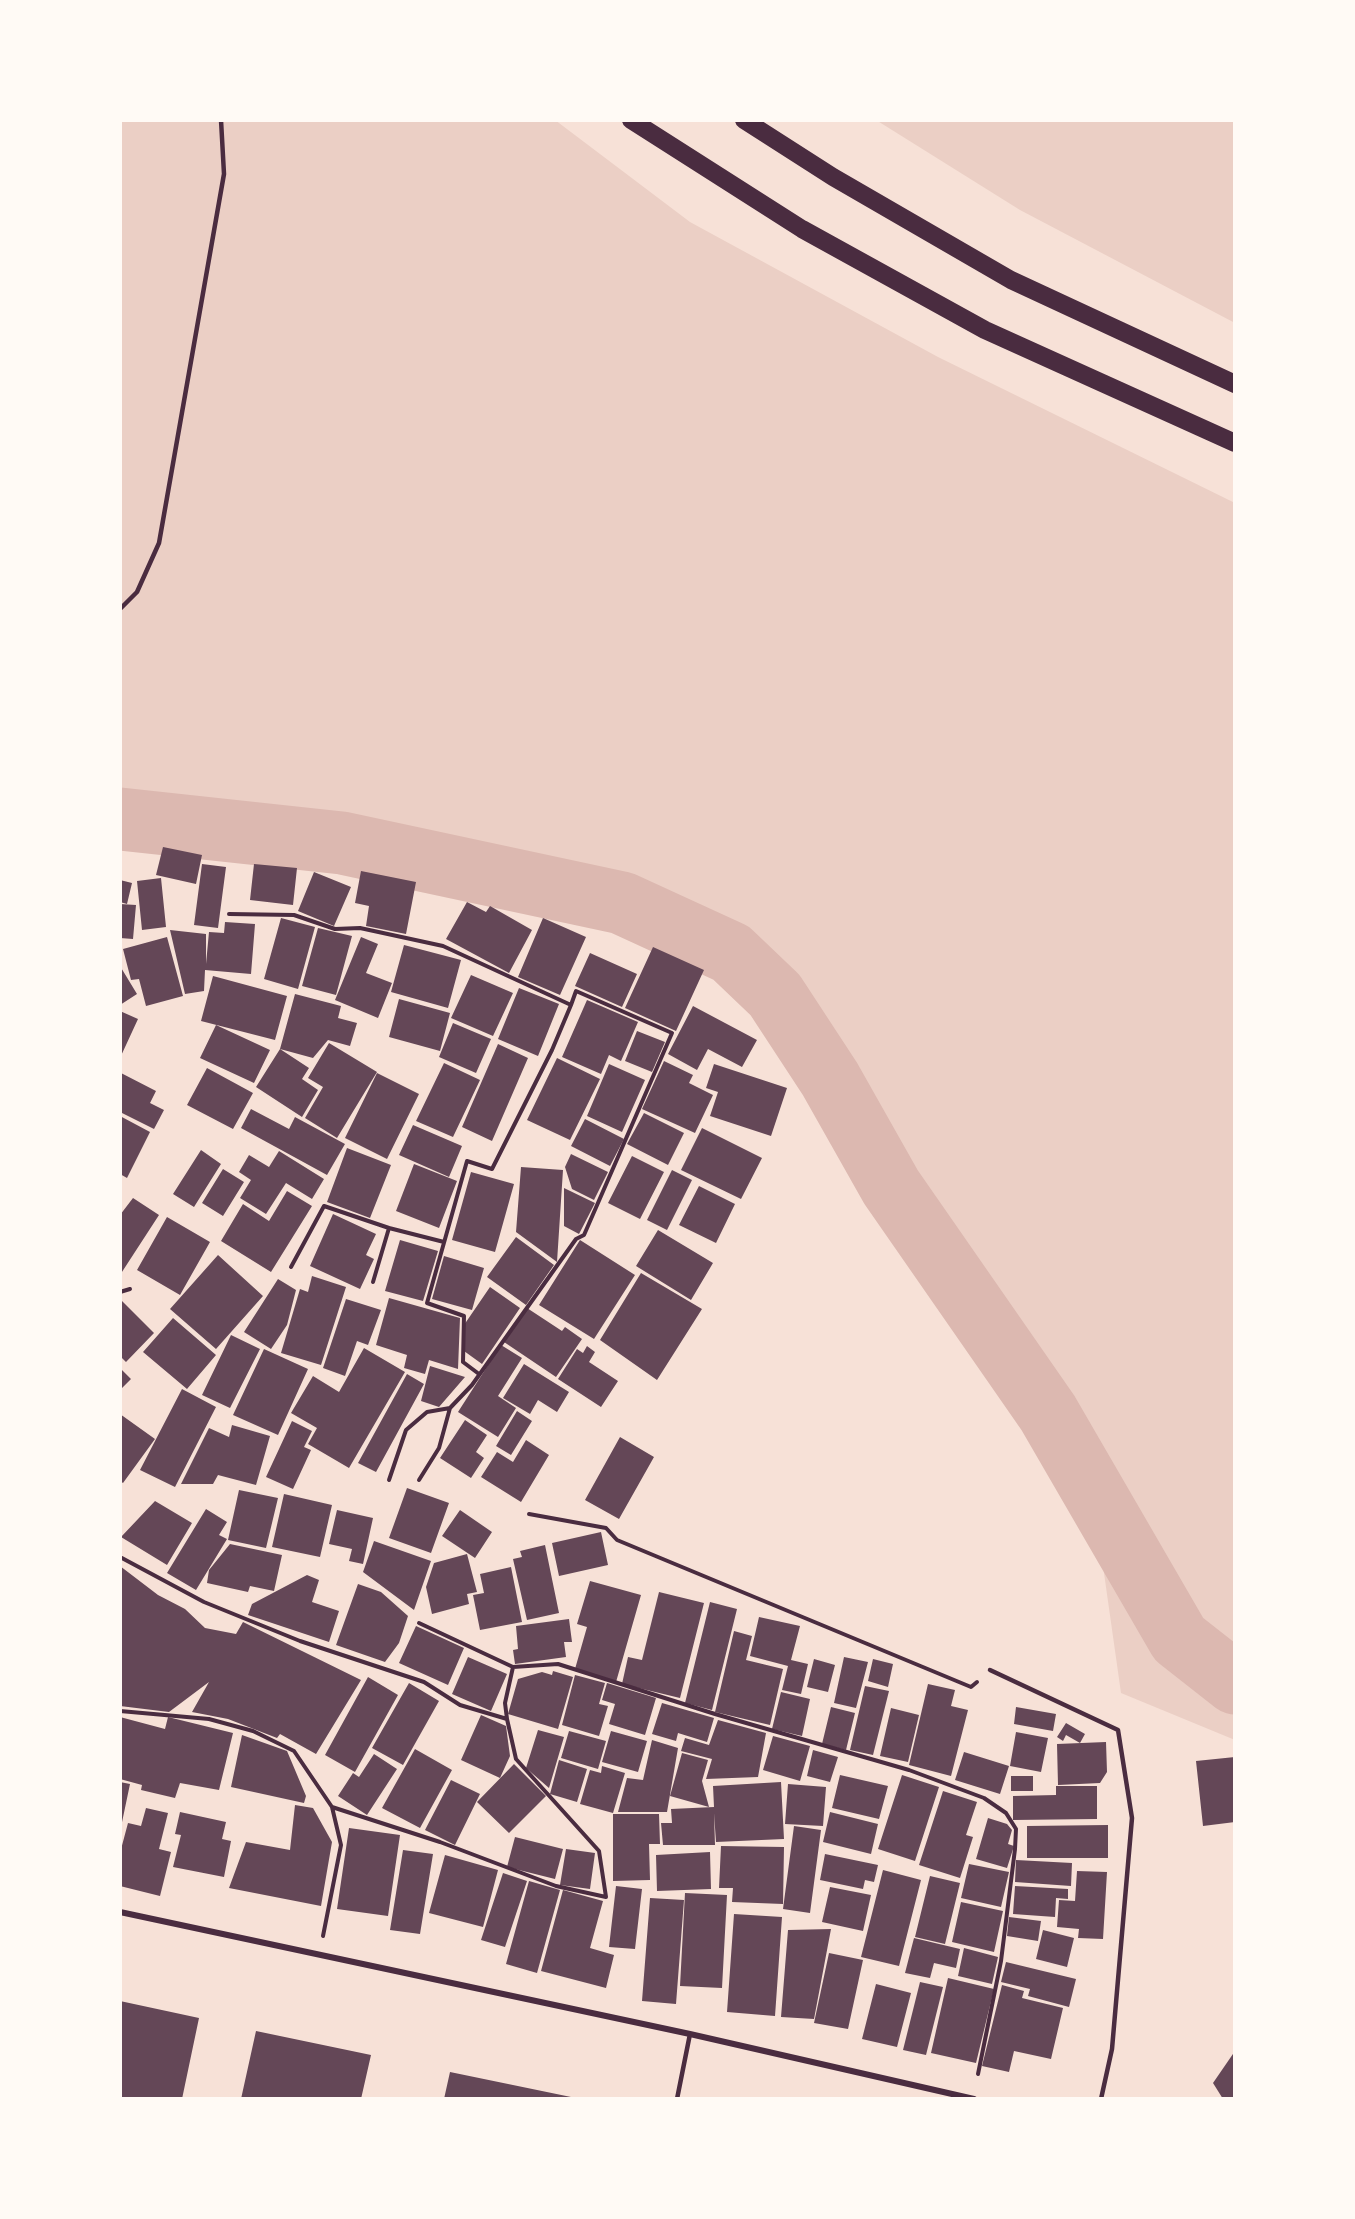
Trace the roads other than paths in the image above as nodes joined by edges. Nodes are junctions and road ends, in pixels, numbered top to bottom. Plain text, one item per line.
1 (222, 120) edge
2 (631, 120) edge
3 (744, 120) edge
4 (1235, 384) edge
5 (1235, 443) edge
6 (120, 609) edge
7 (990, 1670) road end
8 (120, 1912) edge
9 (690, 2034) junction
10 (677, 2099) edge
11 (974, 2099) edge
12 (1101, 2099) edge

1 - 6 lane
2 - 5 highway
3 - 4 highway
7 - 12 lane
8 - 9 street
9 - 10 lane
9 - 11 street

